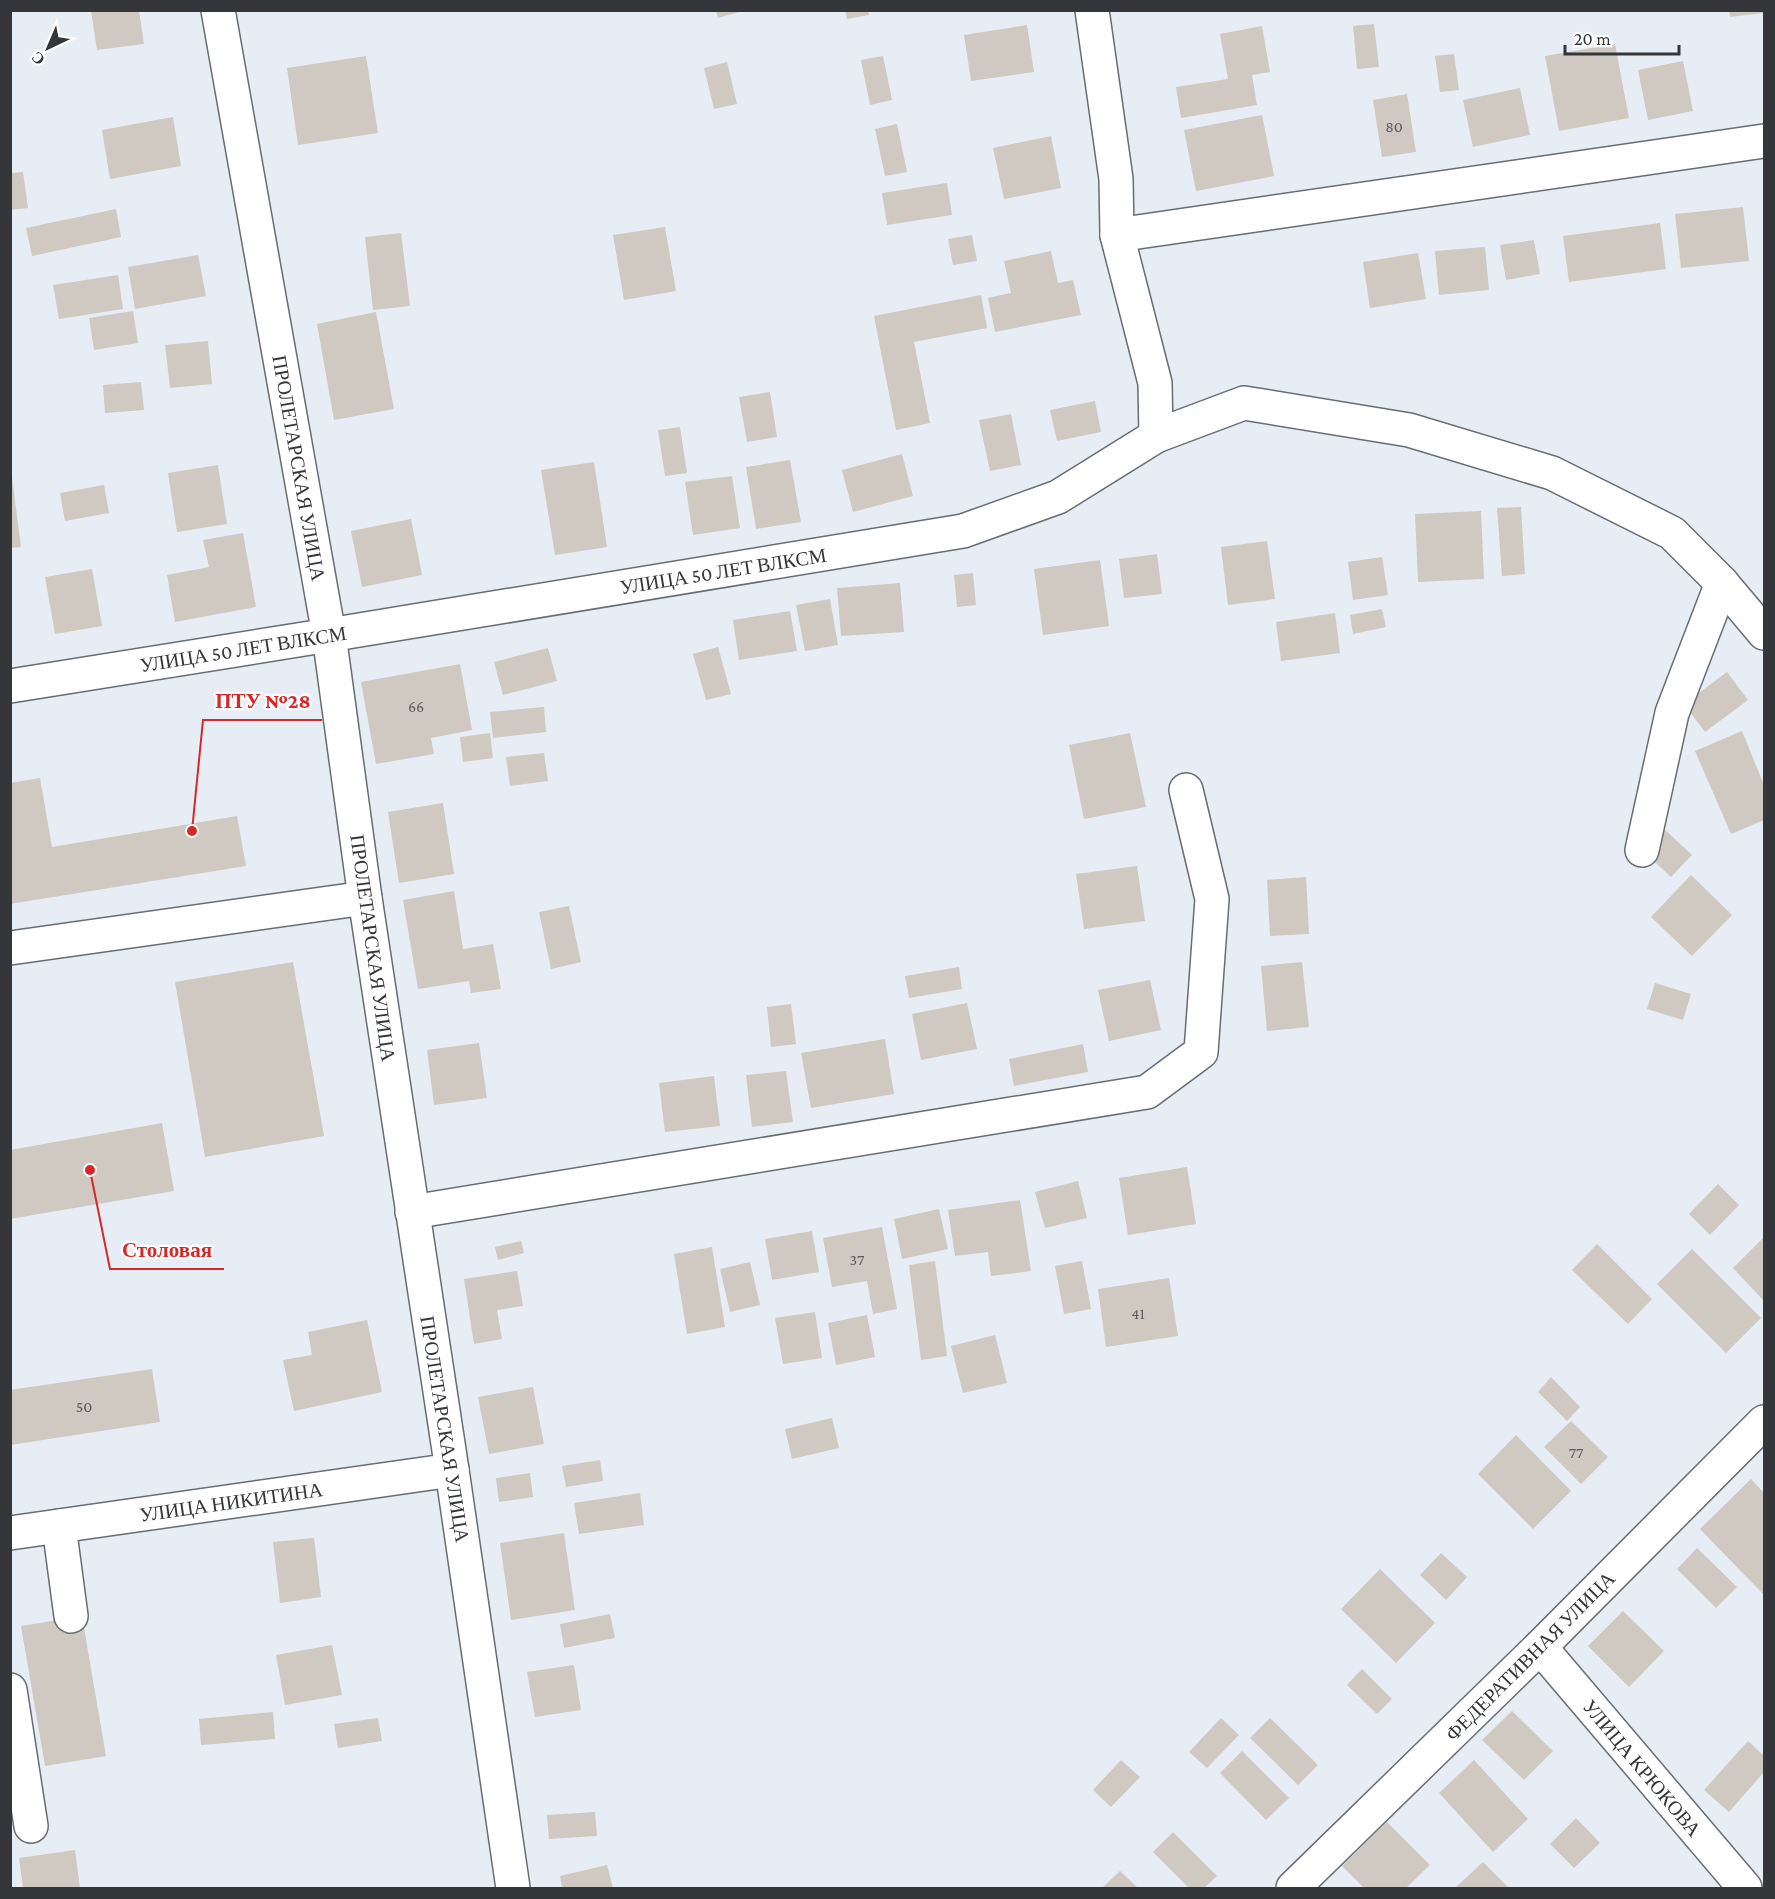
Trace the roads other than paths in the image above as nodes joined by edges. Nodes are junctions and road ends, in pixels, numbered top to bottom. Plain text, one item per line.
1 (218, 10) edge
2 (1092, 10) edge
3 (1764, 141) edge
4 (1117, 235) junction
5 (1156, 436) junction
6 (1722, 584) junction
7 (1764, 633) edge
8 (329, 635) junction
9 (10, 686) edge
10 (1186, 790) dead end
11 (1642, 850) dead end
12 (365, 898) junction
13 (10, 948) edge
14 (412, 1212) junction
15 (1764, 1422) edge
16 (452, 1470) junction
17 (59, 1526) junction
18 (10, 1533) edge
19 (71, 1616) dead end
20 (1540, 1647) junction
21 (10, 1690) edge
22 (31, 1826) dead end
23 (513, 1888) edge
24 (1293, 1888) edge
25 (1745, 1888) edge

1 - 8 street, ПРОЛЕТАРСКАЯ УЛИЦА
2 - 4 street
3 - 4 street
4 - 5 street
5 - 6 street, УЛИЦА 50 ЛЕТ ВЛКСМ
5 - 8 street, УЛИЦА 50 ЛЕТ ВЛКСМ
6 - 7 street, УЛИЦА 50 ЛЕТ ВЛКСМ
6 - 11 street
8 - 9 street, УЛИЦА 50 ЛЕТ ВЛКСМ
8 - 12 street, ПРОЛЕТАРСКАЯ УЛИЦА
10 - 14 street
12 - 13 street
12 - 14 street, ПРОЛЕТАРСКАЯ УЛИЦА
14 - 16 street, ПРОЛЕТАРСКАЯ УЛИЦА
15 - 20 street, ФЕДЕРАТИВНАЯ УЛИЦА
16 - 17 street, УЛИЦА НИКИТИНА
16 - 23 street, ПРОЛЕТАРСКАЯ УЛИЦА
17 - 18 street, УЛИЦА НИКИТИНА
17 - 19 street
20 - 24 street, ФЕДЕРАТИВНАЯ УЛИЦА
20 - 25 street, УЛИЦА КРЮКОВА
21 - 22 street

